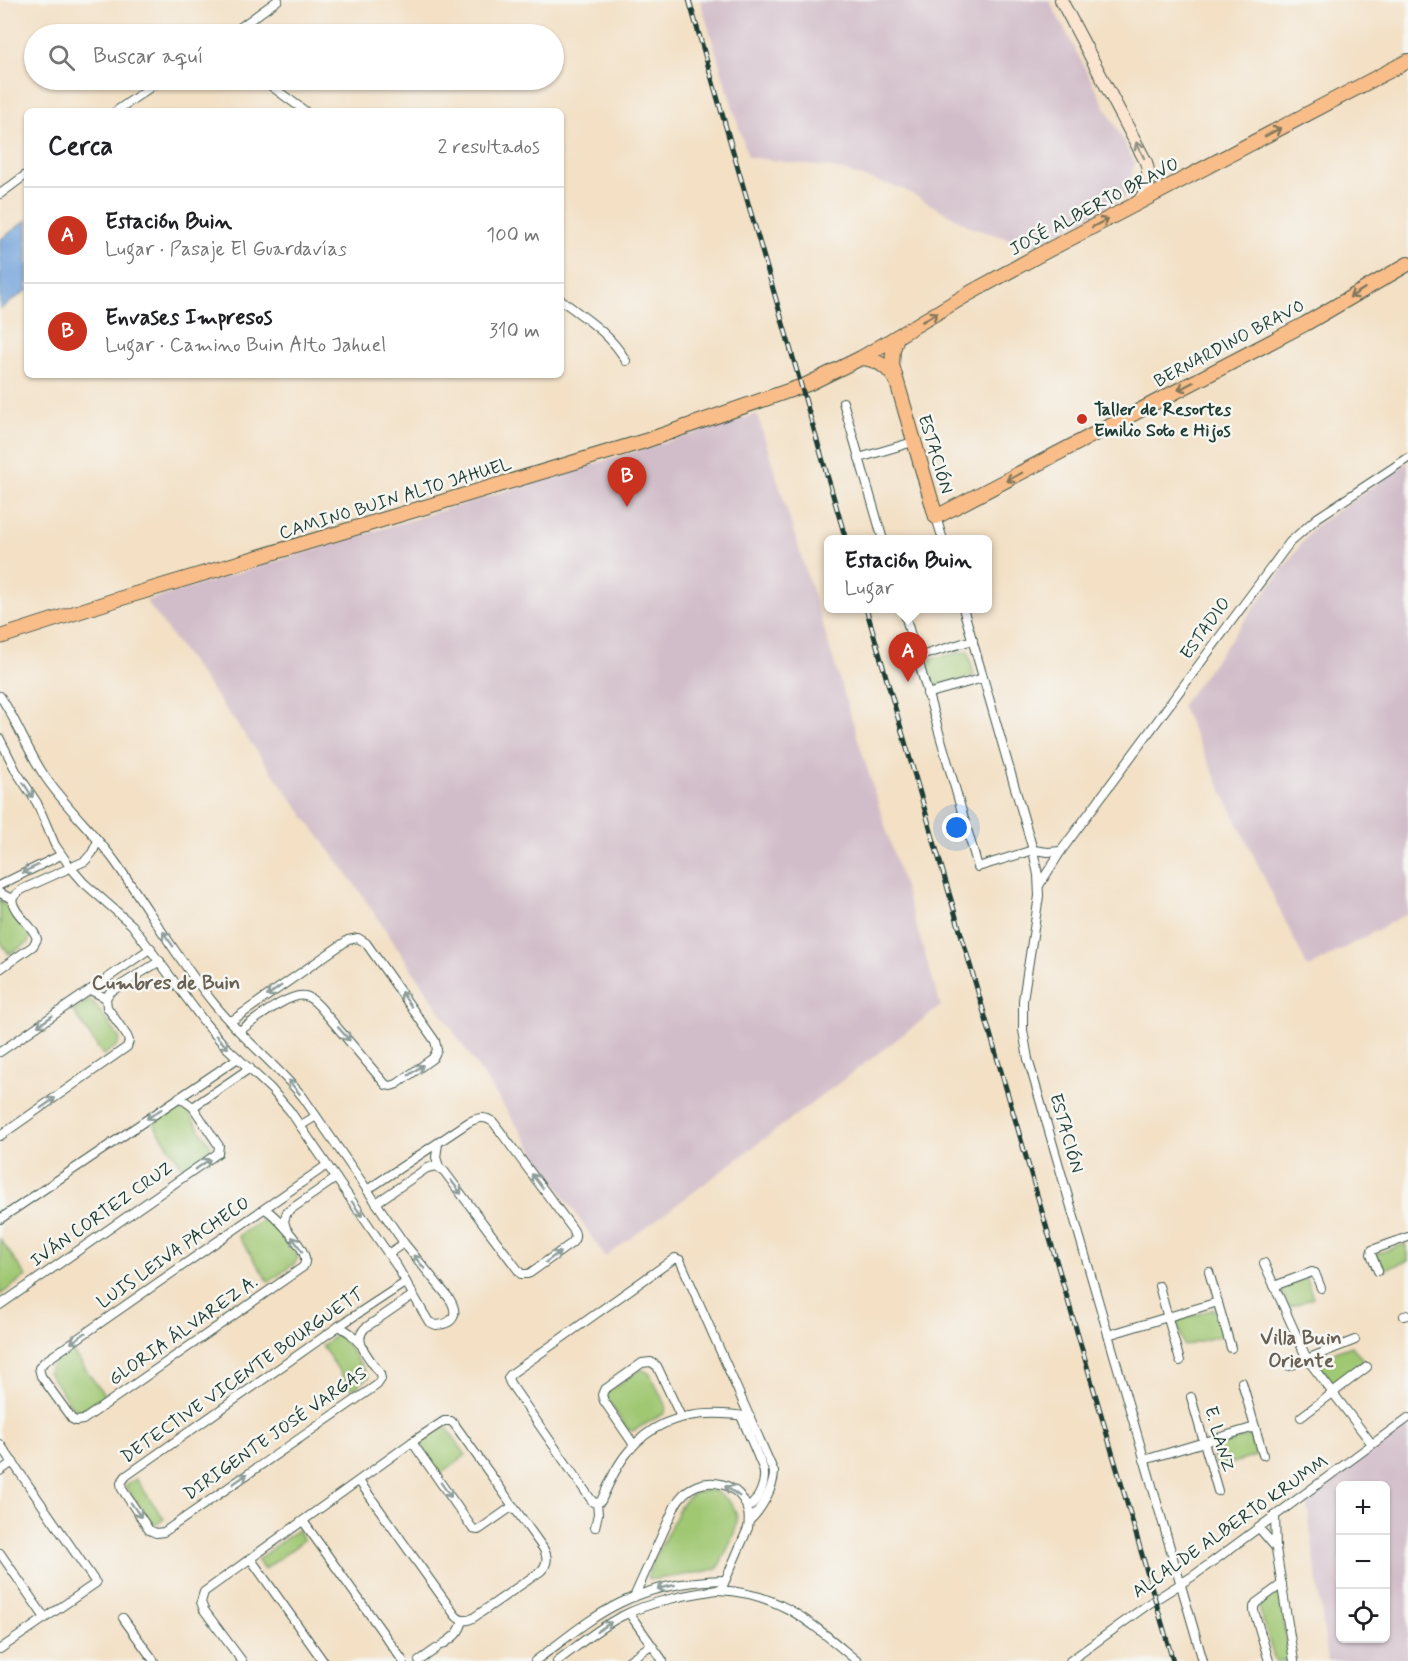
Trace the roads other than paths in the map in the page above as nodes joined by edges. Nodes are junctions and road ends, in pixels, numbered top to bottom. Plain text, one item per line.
1 (278, 0) edge
2 (1061, 0) edge
3 (245, 24) edge
4 (1408, 61) edge
5 (146, 90) edge
6 (277, 90) edge
7 (120, 108) edge
8 (301, 108) edge
9 (24, 176) edge
10 (0, 194) edge
11 (1137, 203) junction
12 (1408, 264) edge
13 (564, 302) edge
14 (897, 337) junction
15 (861, 358) junction
16 (626, 361) dead end
17 (895, 379) junction
18 (799, 387) joint
19 (843, 402) dead end
20 (914, 442) junction
21 (859, 458) junction
22 (1408, 458) edge
23 (936, 518) junction
24 (882, 535) edge
25 (941, 535) edge
26 (904, 613) edge
27 (964, 613) edge
28 (0, 637) edge
29 (973, 640) junction
30 (917, 657) junction
31 (983, 678) junction
32 (927, 694) junction
33 (0, 696) edge
34 (10, 711) junction
35 (0, 713) edge
36 (0, 739) edge
37 (98, 841) junction
38 (1033, 850) junction
39 (1061, 851) junction
40 (61, 855) junction
41 (70, 868) junction
42 (0, 885) edge
43 (1039, 885) junction
44 (0, 893) edge
45 (12, 899) junction
46 (151, 948) junction
47 (160, 961) junction
48 (0, 969) edge
49 (296, 976) junction
50 (90, 990) junction
51 (301, 995) junction
52 (106, 998) junction
53 (218, 1009) junction
54 (230, 1022) junction
55 (205, 1023) junction
56 (239, 1031) junction
57 (0, 1052) edge
58 (237, 1058) junction
59 (250, 1068) junction
60 (179, 1097) junction
61 (193, 1107) junction
62 (316, 1116) junction
63 (300, 1126) junction
64 (0, 1136) edge
65 (438, 1144) junction
66 (423, 1154) junction
67 (327, 1165) junction
68 (429, 1167) junction
69 (439, 1167) junction
70 (336, 1178) junction
71 (367, 1190) junction
72 (376, 1203) junction
73 (265, 1209) junction
74 (0, 1219) edge
75 (286, 1228) junction
76 (1408, 1237) edge
77 (404, 1243) junction
78 (388, 1254) junction
79 (1264, 1263) dead end
80 (1378, 1271) dead end
81 (1209, 1272) dead end
82 (406, 1282) junction
83 (1158, 1286) dead end
84 (1274, 1286) junction
85 (1320, 1288) dead end
86 (413, 1295) junction
87 (1218, 1302) junction
88 (0, 1305) edge
89 (1168, 1317) junction
90 (339, 1326) junction
91 (1108, 1335) junction
92 (359, 1336) joint
93 (1355, 1340) dead end
94 (361, 1346) junction
95 (1231, 1348) dead end
96 (1307, 1359) junction
97 (1180, 1361) dead end
98 (1289, 1366) dead end
99 (1367, 1367) dead end
100 (1242, 1382) dead end
101 (1333, 1393) junction
102 (1191, 1397) dead end
103 (745, 1416) junction
104 (681, 1417) junction
105 (1301, 1417) dead end
106 (1408, 1418) edge
107 (76, 1421) joint
108 (1255, 1427) junction
109 (412, 1442) junction
110 (1204, 1442) junction
111 (0, 1444) edge
112 (1372, 1444) junction
113 (634, 1445) junction
114 (1263, 1455) dead end
115 (1144, 1460) junction
116 (13, 1462) junction
117 (0, 1471) edge
118 (359, 1481) junction
119 (1218, 1491) dead end
120 (597, 1503) junction
121 (513, 1506) junction
122 (747, 1509) junction
123 (1275, 1516) junction
124 (303, 1521) junction
125 (749, 1521) junction
126 (595, 1527) dead end
127 (1259, 1528) junction
128 (156, 1533) joint
129 (1276, 1549) junction
130 (0, 1553) edge
131 (250, 1558) junction
132 (724, 1580) junction
133 (1180, 1584) junction
134 (1282, 1584) junction
135 (717, 1590) junction
136 (634, 1597) junction
137 (629, 1613) junction
138 (45, 1618) junction
139 (123, 1618) dead end
140 (464, 1620) junction
141 (579, 1629) junction
142 (586, 1639) junction
143 (651, 1645) junction
144 (0, 1649) edge
145 (154, 1661) edge
146 (242, 1661) edge
147 (323, 1661) edge
148 (403, 1661) edge
149 (419, 1661) edge
150 (535, 1661) edge
151 (557, 1661) edge
152 (628, 1661) edge
153 (663, 1661) edge
154 (857, 1661) edge
155 (1070, 1661) edge
156 (1203, 1661) edge
157 (1269, 1661) edge
158 (1294, 1661) edge

1 - 3 street
11 -> 2 main road
11 -> 4 main road, JOSÉ ALBERTO BRAVO
5 - 7 street
6 - 8 street
9 - 10 street
14 -> 11 main road, JOSÉ ALBERTO BRAVO
12 -> 23 main road, BERNARDINO BRAVO
13 - 16 street
14 - 15 main road, JOSÉ ALBERTO BRAVO
14 - 17 main road, ESTACIÓN
15 - 17 main road
15 - 18 main road, JOSÉ ALBERTO BRAVO
17 - 20 main road, ESTACIÓN
18 - 28 main road, CAMINO BUIN ALTO JAHUEL
19 - 21 street
20 - 21 street
20 - 23 main road, ESTACIÓN
21 - 24 street
22 - 39 street, ESTADIO
23 - 25 street, ESTACIÓN
26 - 30 street
27 - 29 street, ESTACIÓN
29 - 30 street
29 - 31 street, ESTACIÓN
30 - 32 street
31 - 32 street
31 - 38 street, ESTACIÓN
32 - 38 street
33 - 34 street
34 - 35 street
34 - 37 street
36 -> 40 street
37 - 41 street
53 -> 37 street
38 - 39 street
38 - 43 street, ESTACIÓN
39 - 43 street, ESTADIO
40 - 41 street
40 -> 42 street
41 - 45 street
41 - 46 street
43 - 91 street, ESTACIÓN
44 - 45 street
45 - 48 street
46 - 47 street
46 - 50 street
47 - 52 street
47 - 55 street
49 - 51 street
51 -> 49 street
49 -> 54 street
50 - 52 street
50 -> 57 street
51 - 56 street
64 -> 52 street
53 - 54 street
53 - 55 street
54 - 56 street
55 -> 58 street
62 -> 56 street
58 - 59 street
58 - 60 street
59 - 61 street
59 - 63 street
60 - 61 street
60 -> 74 street
88 -> 61 street, IVÁN CORTEZ CRUZ
62 - 63 street
62 - 71 street
63 - 67 street
65 - 66 street
65 - 69 street
69 -> 65 street
66 - 68 street
66 - 71 street
67 - 70 street
67 - 73 street, LUIS LEIVA PACHECO
68 - 69 street
68 - 72 street
70 - 75 street
70 -> 78 street
71 - 72 street
72 - 77 street
73 - 75 street
73 -> 107 street, LUIS LEIVA PACHECO
107 -> 75 street, GLORIA ÁLVAREZ A.
76 - 80 street
77 - 78 street
86 -> 77 street
78 - 82 street
79 - 84 street
81 - 87 street
82 - 86 street
82 - 90 street, DETECTIVE VICENTE BOURGUETT
83 - 89 street
84 - 85 street
84 - 96 street
86 - 92 street, DETECTIVE VICENTE BOURGUETT
87 - 89 street
87 - 95 street
89 - 91 street
89 - 97 street
90 - 94 street, DIRIGENTE JOSÉ VARGAS
90 -> 128 street, DETECTIVE VICENTE BOURGUETT
91 - 115 street, ESTACIÓN
92 - 94 street, DIRIGENTE JOSÉ VARGAS
93 - 96 street
128 -> 94 street, DIRIGENTE JOSÉ VARGAS
96 - 98 street
96 - 101 street
99 - 101 street
100 - 108 street
101 - 105 street
101 - 112 street
102 - 110 street, E. LANZ
103 - 104 street
103 - 120 street
103 - 122 street
103 - 125 street
104 - 113 street
104 - 113 street
106 - 112 street, ALCALDE ALBERTO KRUMM
108 - 110 street
108 - 114 street
109 - 118 street
109 - 121 street
109 -> 121 street
110 - 115 street
110 - 119 street, E. LANZ
111 - 116 street
112 - 123 street, ALCALDE ALBERTO KRUMM
113 - 120 street
115 - 133 street, ESTACIÓN
116 - 117 street
116 - 138 street
118 - 124 street
118 - 140 street
120 - 126 street
121 - 140 street
122 - 125 street
122 -> 136 street
123 - 127 street, ALCALDE ALBERTO KRUMM
123 - 129 street
124 - 131 street
124 - 148 street
125 - 132 street
127 - 129 street
127 - 133 street, ALCALDE ALBERTO KRUMM
129 - 134 street
130 - 138 street
131 - 146 street
131 - 147 street
132 - 135 street
132 -> 136 street
133 - 155 street, ALCALDE ALBERTO KRUMM
133 - 156 street, ESTACIÓN
134 - 157 street
134 - 158 street
135 - 137 street
135 - 154 street
136 - 141 street
142 -> 137 street
137 - 143 street
138 - 144 street
139 - 145 street
140 - 149 street
141 - 142 street
141 - 150 street
142 - 151 street
143 - 152 street
143 - 153 street

